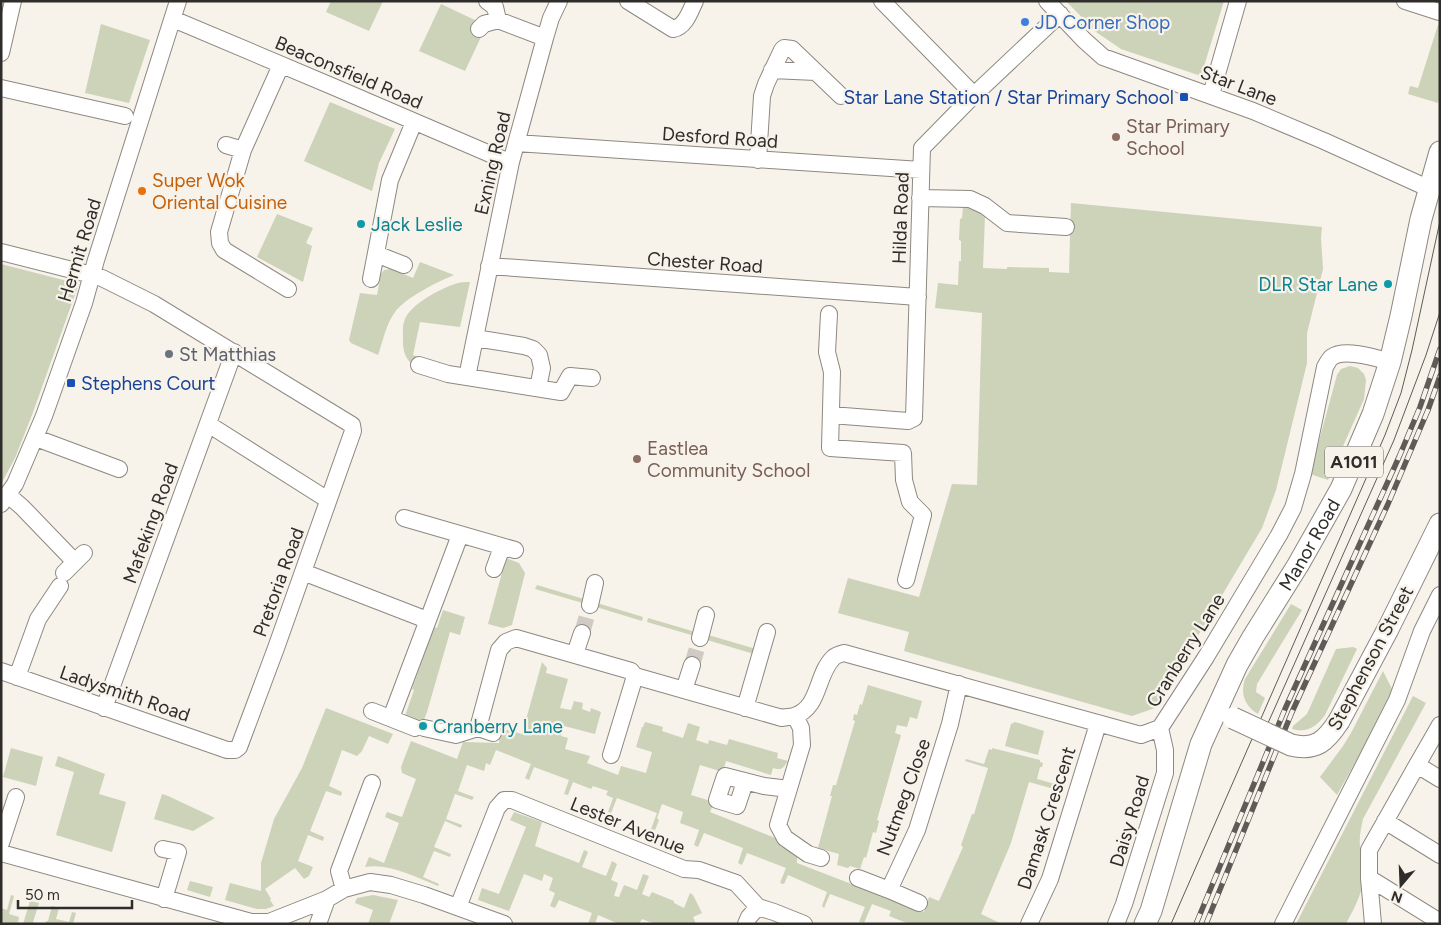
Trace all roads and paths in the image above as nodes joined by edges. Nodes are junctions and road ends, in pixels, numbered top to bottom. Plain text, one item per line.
1 (13, 1) edge
2 (178, 1) edge
3 (487, 1) edge
4 (559, 1) edge
5 (628, 1) edge
6 (695, 1) edge
7 (882, 1) edge
8 (1047, 1) edge
9 (1238, 1) edge
10 (1405, 1) edge
11 (1439, 12) edge
12 (1060, 14) junction
13 (173, 19) junction
14 (498, 20) junction
15 (479, 29) dead end
16 (544, 38) junction
17 (1, 53) edge
18 (282, 64) junction
19 (772, 70) junction
20 (816, 72) junction
21 (1, 88) edge
22 (974, 95) junction
23 (1210, 95) junction
24 (841, 96) dead end
25 (125, 116) dead end
26 (414, 122) junction
27 (516, 143) junction
28 (226, 145) dead end
29 (242, 150) junction
30 (1440, 152) edge
31 (758, 160) junction
32 (510, 162) junction
33 (921, 170) junction
34 (1430, 189) junction
35 (920, 198) junction
36 (1066, 227) dead end
37 (1, 252) edge
38 (376, 254) junction
39 (404, 265) dead end
40 (490, 266) junction
41 (92, 274) junction
42 (371, 279) dead end
43 (288, 289) dead end
44 (918, 297) junction
45 (829, 314) dead end
46 (475, 338) junction
47 (234, 352) junction
48 (1390, 362) junction
49 (419, 365) dead end
50 (467, 377) junction
51 (592, 378) dead end
52 (546, 389) junction
53 (831, 415) junction
54 (208, 424) junction
55 (36, 438) junction
56 (118, 469) dead end
57 (5, 499) edge
58 (328, 500) junction
59 (404, 518) dead end
60 (1440, 524) edge
61 (460, 535) junction
62 (494, 569) dead end
63 (303, 572) junction
64 (906, 580) dead end
65 (595, 582) dead end
66 (1440, 595) edge
67 (590, 605) tunnel mouth
68 (706, 615) dead end
69 (427, 620) junction
70 (767, 632) dead end
71 (582, 633) tunnel mouth
72 (700, 638) tunnel mouth
73 (575, 654) junction
74 (692, 665) tunnel mouth
75 (1, 672) edge
76 (635, 676) junction
77 (18, 677) junction
78 (959, 684) junction
79 (684, 690) junction
80 (104, 708) junction
81 (745, 708) junction
82 (372, 711) dead end
83 (1225, 714) junction
84 (795, 716) junction
85 (390, 718) junction
86 (1098, 724) junction
87 (1440, 725) edge
88 (1160, 728) junction
89 (235, 750) joint
90 (611, 755) dead end
91 (1417, 765) junction
92 (1440, 779) edge
93 (745, 782) dead end
94 (372, 783) dead end
95 (789, 789) junction
96 (16, 797) dead end
97 (1385, 821) junction
98 (1, 843) edge
99 (163, 849) dead end
100 (1, 852) edge
101 (1440, 855) edge
102 (821, 858) dead end
103 (858, 878) dead end
104 (1369, 878) junction
105 (344, 889) junction
106 (889, 890) junction
107 (164, 899) junction
108 (327, 899) junction
109 (919, 903) dead end
110 (458, 907) junction
111 (758, 907) junction
112 (228, 920) edge
113 (1440, 922) edge
114 (318, 924) edge
115 (504, 924) edge
116 (746, 924) edge
117 (804, 924) edge
118 (1029, 924) edge
119 (1116, 924) edge
120 (1146, 924) edge
121 (1283, 924) edge
122 (1373, 924) edge

1 - 17 street
2 - 13 street, Hermit Road
3 - 14 street
4 - 16 street, Exning Road
5 - 6 street
7 - 22 street
8 - 12 street, Star Lane
9 - 23 street
10 - 11 street
12 - 22 street, Hilda Road
12 - 23 street, Star Lane
13 - 18 street, Beaconsfield Road
13 - 41 street, Hermit Road
14 - 15 street
14 - 16 street
16 - 27 street, Exning Road
18 - 26 street, Beaconsfield Road
18 - 29 street
19 - 20 street
19 - 20 street
19 - 31 street
20 - 24 street
21 - 25 street
22 - 33 street, Hilda Road
23 - 34 street, Star Lane
26 - 32 street, Beaconsfield Road
26 - 38 street
27 - 31 street, Desford Road
27 - 32 street, Exning Road
28 - 29 street
29 - 43 street
30 - 34 main road, Manor Road / A1011
31 - 33 street, Desford Road
32 - 40 street, Exning Road
33 - 35 street, Hilda Road
34 - 48 main road, Manor Road / A1011
35 - 36 street
35 - 44 street, Hilda Road
37 - 41 street
38 - 39 street
38 - 42 street
40 - 44 street, Chester Road
40 - 46 street, Exning Road
41 - 47 street
41 - 55 street, Hermit Road
44 - 53 street, Hilda Road
45 - 53 street
46 - 50 street, Exning Road
46 - 52 street
47 - 54 street, Mafeking Road
47 - 58 street, Pretoria Road
48 - 83 main road, Manor Road / A1011
48 - 88 street, Cranberry Lane
49 - 50 street
50 - 52 street
51 - 52 street
53 - 64 street
54 - 58 street
54 - 80 street, Mafeking Road
55 - 56 street
55 - 57 street, Hermit Road
57 - 77 street
58 - 63 street, Pretoria Road
59 - 61 street
60 - 83 main road, Stephenson Street, bridge
61 - 62 street
61 - 69 street
63 - 69 street
63 - 89 street, Pretoria Road
65 - 67 street
66 - 121 street
68 - 72 street
69 - 85 street
70 - 81 street
71 - 73 street
73 - 76 street
73 - 85 street
74 - 79 street
75 - 77 street, Ladysmith Road
76 - 79 street
76 - 90 street
77 - 80 street, Ladysmith Road
78 - 84 street, Cranberry Lane
78 - 86 street, Cranberry Lane
78 - 106 street, Nutmeg Close
79 - 81 street
80 - 89 street, Ladysmith Road
81 - 84 street
82 - 85 street
83 - 120 main road, Manor Road / A1011
84 - 95 street
86 - 88 street, Cranberry Lane
86 - 118 street, Damask Crescent
87 - 91 street
88 - 119 street, Daisy Road
91 - 92 street
91 - 97 street
93 - 95 street
94 - 105 street
95 - 102 street
96 - 98 street
97 - 101 street
97 - 104 street
99 - 107 street
100 - 107 street
103 - 106 street
104 - 113 street
104 - 122 street
105 - 108 street
105 - 110 street
106 - 109 street
107 - 112 street
108 - 112 street
108 - 114 street
110 - 111 street, Lester Avenue
110 - 115 street
111 - 116 street
111 - 117 street

